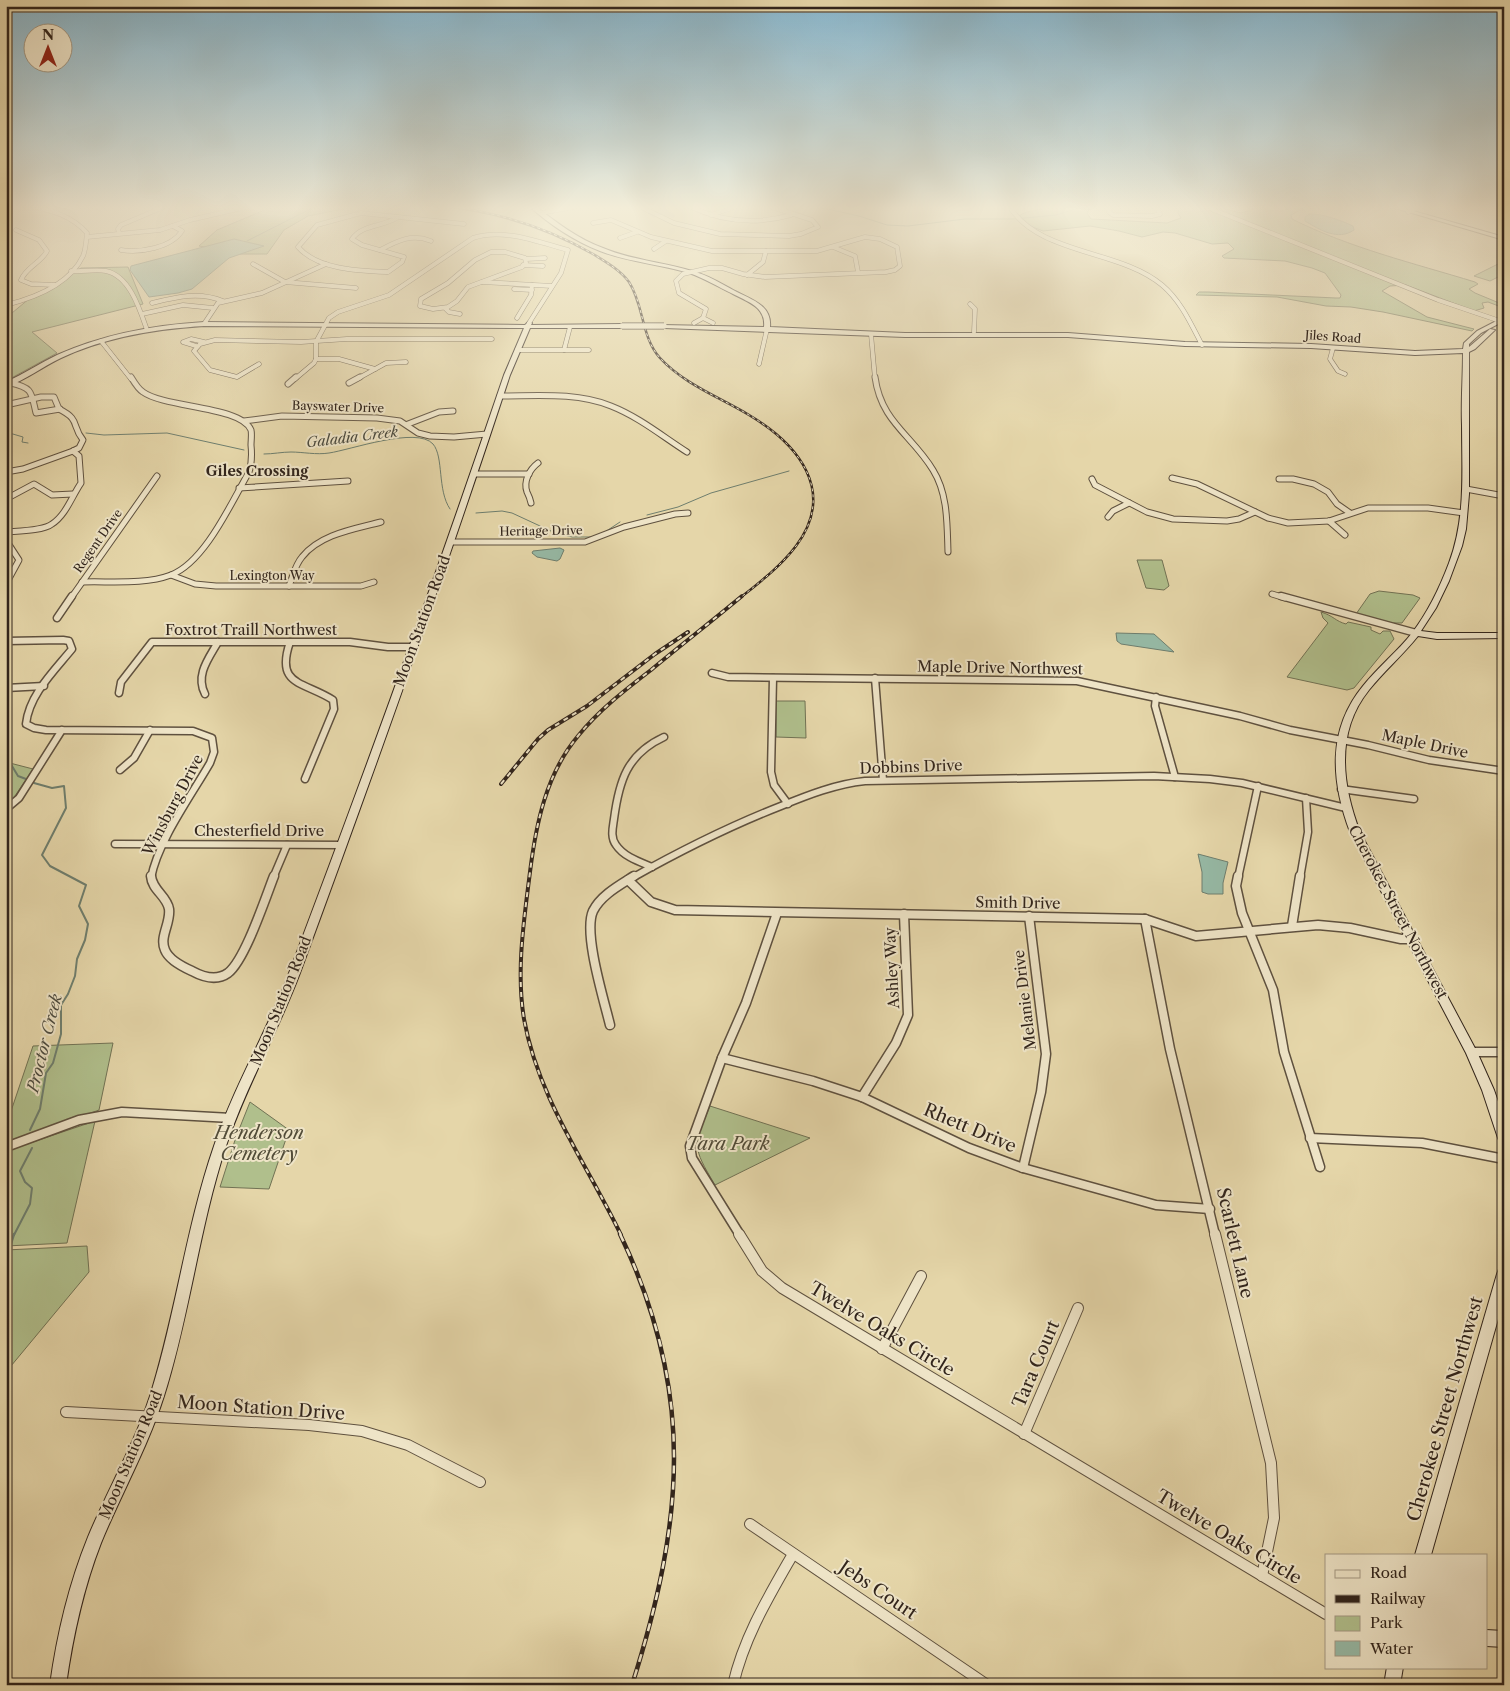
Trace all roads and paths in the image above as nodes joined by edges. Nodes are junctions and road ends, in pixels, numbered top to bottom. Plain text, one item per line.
1 (55, 285) edge
2 (125, 285) edge
3 (277, 285) edge
4 (319, 285) edge
5 (404, 285) edge
6 (444, 285) edge
7 (474, 285) edge
8 (505, 285) edge
9 (676, 285) edge
10 (717, 285) edge
11 (1162, 285) edge
12 (1400, 285) edge
13 (552, 286) joint
14 (356, 288) dead end
15 (532, 288) junction
16 (514, 289) dead end
17 (181, 296) junction
18 (223, 301) junction
19 (152, 303) dead end
20 (970, 304) dead end
21 (6, 305) edge
22 (182, 305) junction
23 (214, 308) junction
24 (445, 308) junction
25 (142, 314) junction
26 (460, 314) dead end
27 (517, 318) dead end
28 (703, 318) junction
29 (1503, 321) edge
30 (205, 323) junction
31 (694, 323) junction
32 (713, 323) junction
33 (324, 324) junction
34 (623, 324) junction
35 (663, 324) junction
36 (528, 325) junction
37 (570, 327) junction
38 (767, 327) junction
39 (147, 329) junction
40 (974, 332) junction
41 (871, 334) junction
42 (492, 339) dead end
43 (100, 341) junction
44 (204, 342) junction
45 (316, 342) junction
46 (1201, 343) junction
47 (196, 346) junction
48 (517, 350) junction
49 (564, 350) junction
50 (589, 350) dead end
51 (1331, 351) junction
52 (1467, 353) junction
53 (59, 357) junction
54 (316, 359) junction
55 (406, 362) dead end
56 (259, 364) dead end
57 (759, 364) dead end
58 (376, 369) junction
59 (1346, 374) dead end
60 (349, 383) dead end
61 (8, 384) edge
62 (288, 384) dead end
63 (500, 396) junction
64 (34, 398) junction
65 (6, 405) edge
66 (60, 410) junction
67 (453, 410) dead end
68 (244, 421) junction
69 (408, 424) junction
70 (486, 434) junction
71 (72, 451) junction
72 (686, 452) dead end
73 (538, 463) dead end
74 (6, 472) edge
75 (474, 474) junction
76 (529, 474) junction
77 (157, 476) dead end
78 (1172, 478) dead end
79 (1092, 479) dead end
80 (1279, 479) dead end
81 (1323, 479) dead end
82 (348, 481) dead end
83 (1314, 484) junction
84 (239, 488) junction
85 (1466, 490) junction
86 (73, 494) junction
87 (1504, 496) edge
88 (6, 500) edge
89 (531, 503) dead end
90 (1129, 503) junction
91 (1255, 512) junction
92 (688, 513) dead end
93 (1350, 513) junction
94 (1464, 515) junction
95 (1108, 517) dead end
96 (1329, 521) junction
97 (382, 522) dead end
98 (6, 532) edge
99 (1345, 535) dead end
100 (6, 540) edge
101 (451, 542) junction
102 (948, 552) dead end
103 (171, 575) junction
104 (82, 582) junction
105 (374, 582) dead end
106 (6, 584) edge
107 (289, 586) junction
108 (1272, 594) dead end
109 (57, 618) dead end
110 (1427, 618) junction
111 (1416, 633) junction
112 (1504, 635) edge
113 (1451, 636) junction
114 (6, 641) edge
115 (218, 642) junction
116 (290, 642) junction
117 (412, 647) junction
118 (712, 673) dead end
119 (773, 678) junction
120 (875, 678) junction
121 (44, 686) junction
122 (6, 688) edge
123 (120, 694) dead end
124 (204, 694) dead end
125 (1156, 697) junction
126 (62, 730) junction
127 (150, 730) junction
128 (664, 737) dead end
129 (1341, 739) junction
130 (120, 770) dead end
131 (1504, 771) edge
132 (1175, 776) junction
133 (305, 779) dead end
134 (883, 780) junction
135 (1258, 786) junction
136 (1341, 789) junction
137 (1306, 798) junction
138 (1414, 798) dead end
139 (788, 804) junction
140 (1346, 808) junction
141 (6, 809) edge
142 (115, 844) dead end
143 (165, 844) junction
144 (287, 845) junction
145 (342, 845) junction
146 (652, 867) junction
147 (628, 880) junction
148 (777, 912) junction
149 (904, 914) junction
150 (1029, 916) junction
151 (1145, 919) junction
152 (1292, 926) junction
153 (1247, 931) junction
154 (1412, 939) junction
155 (610, 1025) dead end
156 (1471, 1052) junction
157 (1504, 1052) edge
158 (722, 1058) junction
159 (862, 1097) junction
160 (231, 1118) junction
161 (1310, 1138) junction
162 (1504, 1138) edge
163 (6, 1147) edge
164 (1504, 1159) edge
165 (1320, 1167) dead end
166 (1023, 1168) junction
167 (1210, 1209) junction
168 (1504, 1274) edge
169 (921, 1276) dead end
170 (1501, 1297) edge
171 (1078, 1308) dead end
172 (882, 1348) junction
173 (66, 1412) dead end
174 (150, 1417) junction
175 (1024, 1434) junction
176 (480, 1482) dead end
177 (750, 1524) dead end
178 (793, 1554) junction
179 (1423, 1554) edge
180 (1262, 1576) junction
181 (1325, 1613) edge
182 (1488, 1638) edge
183 (1504, 1639) edge
184 (1395, 1668) edge
185 (58, 1685) edge
186 (733, 1685) edge
187 (987, 1685) edge
188 (1392, 1685) edge

1 - 21 street
2 - 25 street
3 - 18 street
4 - 14 street
5 - 33 street
6 - 24 street
7 - 24 street
8 - 15 street
9 - 28 street
10 - 38 street
11 - 46 street
12 - 29 street
13 - 15 street
13 - 36 street
15 - 16 street
15 - 27 street
17 - 18 street
17 - 19 street
17 - 22 street
18 - 23 street
20 - 40 street
22 - 23 street
22 - 25 street
23 - 30 street
24 - 26 street
25 - 39 street
28 - 31 street
28 - 32 street
29 - 52 street
30 - 33 street, Jiles Road
30 - 39 street, Jiles Road
31 - 32 street, Jiles Road
31 - 35 street, Jiles Road
32 - 38 street, Jiles Road
33 - 36 street, Jiles Road
33 - 45 street
34 - 35 street, Jiles Road, bridge
34 - 36 street, Jiles Road
34 - 37 street, Jiles Road
35 - 38 street, Jiles Road
36 - 37 street, Jiles Road
36 - 48 street, Moon Station Road
37 - 49 street
38 - 40 street, Jiles Road
38 - 41 street, Jiles Road
38 - 57 street
39 - 43 street, Jiles Road
39 - 53 street, Jiles Road
40 - 46 street, Jiles Road
41 - 46 street, Jiles Road
41 - 102 street
42 - 45 street
43 - 53 street, Jiles Road
43 - 68 street
44 - 45 street
44 - 47 street
44 - 47 street
45 - 54 street
46 - 51 street, Jiles Road
46 - 52 street, Jiles Road
47 - 56 street
48 - 49 street
48 - 63 street, Moon Station Road
49 - 50 street
51 - 52 street, Jiles Road
51 - 59 street
52 - 85 street, Cherokee Street Northwest
53 - 61 street, Jiles Road
54 - 58 street
54 - 62 street
55 - 58 street
58 - 60 street
61 - 64 street
63 - 70 street, Moon Station Road
63 - 72 street
64 - 65 street
64 - 66 street
64 - 66 street
66 - 71 street
67 - 69 street
68 - 69 street, Bayswater Drive
68 - 84 street
69 - 70 street, Bayswater Drive
70 - 75 street, Moon Station Road
71 - 74 street
71 - 86 street
73 - 76 street
75 - 76 street
75 - 101 street, Moon Station Road
76 - 89 street
77 - 104 street, Regent Drive
78 - 91 street
79 - 90 street
80 - 83 street
81 - 83 street
82 - 84 street
83 - 93 street
84 - 103 street
85 - 87 street
85 - 94 street, Cherokee Street Northwest
86 - 88 street
86 - 98 street
90 - 91 street
90 - 95 street
91 - 96 street
92 - 101 street, Heritage Drive
93 - 94 street
93 - 96 street
94 - 110 street, Cherokee Street Northwest
96 - 99 street
97 - 107 street
100 - 106 street
101 - 117 street, Moon Station Road
103 - 104 street
103 - 107 street, Lexington Way
104 - 109 street, Regent Drive
105 - 107 street, Lexington Way
108 - 111 street
110 - 111 street, Cherokee Street Northwest
110 - 113 street
111 - 113 street
111 - 129 street, Cherokee Street Northwest
112 - 113 street
114 - 121 street, Winsburg Drive
115 - 116 street, Foxtrot Traill Northwest
115 - 123 street, Foxtrot Traill Northwest
115 - 124 street
116 - 117 street, Foxtrot Traill Northwest
116 - 133 street
117 - 145 street, Moon Station Road
118 - 119 street, Maple Drive Northwest
119 - 120 street, Maple Drive Northwest
119 - 139 street
120 - 125 street, Maple Drive Northwest
120 - 134 street
121 - 122 street
121 - 126 street, Winsburg Drive
125 - 129 street, Maple Drive Northwest
125 - 132 street
126 - 127 street, Winsburg Drive
126 - 141 street
127 - 130 street
127 - 143 street, Winsburg Drive
128 - 146 street
129 - 131 street, Maple Drive
129 - 136 street, Cherokee Street Northwest
132 - 134 street, Dobbins Drive
132 - 135 street, Dobbins Drive
134 - 139 street, Dobbins Drive
135 - 137 street, Dobbins Drive
135 - 153 street
136 - 138 street
136 - 140 street, Cherokee Street Northwest
137 - 140 street, Dobbins Drive
137 - 152 street
139 - 146 street, Dobbins Drive
140 - 154 street, Cherokee Street Northwest
142 - 143 street, Chesterfield Drive
143 - 144 street, Chesterfield Drive
143 - 144 street, Winsburg Drive
144 - 145 street, Chesterfield Drive
145 - 160 street, Moon Station Road
146 - 147 street, Dobbins Drive
147 - 148 street, Smith Drive
147 - 155 street, Dobbins Drive
148 - 149 street, Smith Drive
148 - 158 street, Twelve Oaks Circle
149 - 150 street, Smith Drive
149 - 159 street, Ashley Way
150 - 151 street, Smith Drive
150 - 166 street, Melanie Drive
151 - 153 street, Smith Drive
151 - 167 street, Scarlett Lane
152 - 153 street, Smith Drive
152 - 154 street, Smith Drive
153 - 161 street
154 - 156 street, Cherokee Street Northwest
156 - 157 street
156 - 162 street, Cherokee Street Northwest
158 - 159 street, Rhett Drive
158 - 172 street, Twelve Oaks Circle
159 - 166 street, Rhett Drive
160 - 163 street
160 - 174 street, Moon Station Road
161 - 164 street
161 - 165 street
166 - 167 street, Rhett Drive
167 - 180 street, Scarlett Lane
168 - 170 street, Cherokee Street Northwest
169 - 172 street
170 - 179 street, Cherokee Street Northwest
171 - 175 street, Tara Court
172 - 175 street, Twelve Oaks Circle
173 - 174 street, Moon Station Drive
174 - 176 street, Moon Station Drive
174 - 185 street, Moon Station Road
175 - 180 street, Twelve Oaks Circle
177 - 178 street, Jebs Court
178 - 186 street
178 - 187 street, Jebs Court
180 - 181 street, Twelve Oaks Circle
182 - 183 street
184 - 188 street

